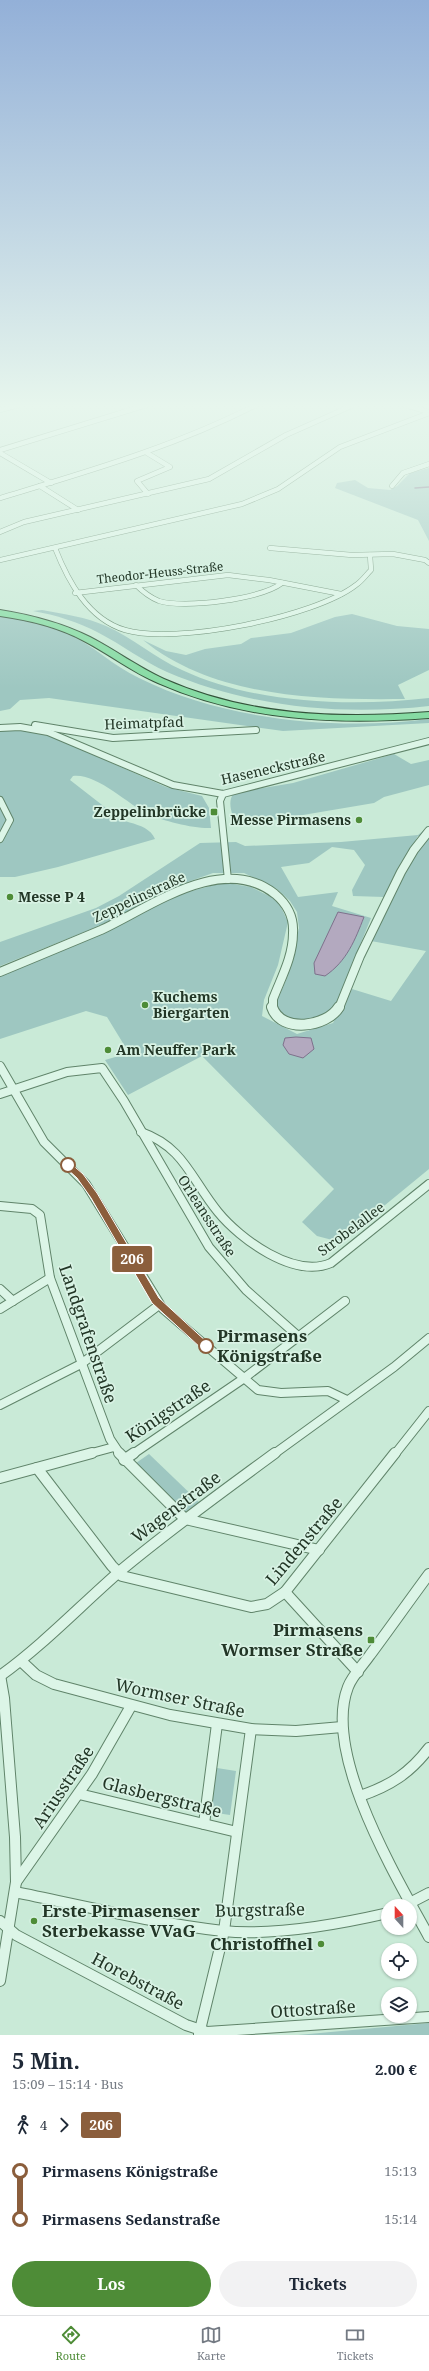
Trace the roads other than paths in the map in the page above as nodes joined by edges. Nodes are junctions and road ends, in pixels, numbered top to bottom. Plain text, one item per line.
1 (59, 498) edge
2 (131, 498) edge
3 (256, 498) edge
4 (78, 510) junction
5 (0, 532) edge
6 (55, 548) junction
7 (270, 548) dead end
8 (370, 555) junction
9 (0, 560) edge
10 (428, 562) edge
11 (282, 583) junction
12 (136, 585) junction
13 (75, 593) junction
14 (341, 594) junction
15 (0, 608) edge
16 (0, 613) edge
17 (429, 710) edge
18 (429, 714) edge
19 (11, 727) junction
20 (0, 728) edge
21 (256, 730) dead end
22 (429, 741) edge
23 (223, 794) junction
24 (0, 800) edge
25 (429, 831) edge
26 (0, 840) edge
27 (228, 880) junction
28 (0, 972) edge
29 (0, 1066) edge
30 (13, 1088) junction
31 (0, 1094) edge
32 (141, 1132) junction
33 (429, 1184) edge
34 (0, 1206) edge
35 (50, 1278) junction
36 (0, 1289) edge
37 (13, 1301) junction
38 (346, 1301) dead end
39 (159, 1305) junction
40 (0, 1309) edge
41 (298, 1336) junction
42 (429, 1338) edge
43 (81, 1364) junction
44 (243, 1379) junction
45 (347, 1400) junction
46 (0, 1406) edge
47 (429, 1411) edge
48 (114, 1447) junction
49 (124, 1460) junction
50 (37, 1468) junction
51 (0, 1478) edge
52 (184, 1519) junction
53 (319, 1550) junction
54 (118, 1573) junction
55 (429, 1574) edge
56 (285, 1592) junction
57 (21, 1661) junction
58 (358, 1672) junction
59 (0, 1675) edge
60 (131, 1706) junction
61 (217, 1724) junction
62 (342, 1728) junction
63 (251, 1729) junction
64 (429, 1748) edge
65 (79, 1794) junction
66 (360, 1796) junction
67 (204, 1824) junction
68 (237, 1832) junction
69 (15, 1887) junction
70 (429, 1893) edge
71 (404, 1899) edge
72 (417, 1900) edge
73 (381, 1915) edge
74 (417, 1920) edge
75 (0, 1921) edge
76 (10, 1930) junction
77 (224, 1931) junction
78 (429, 1937) edge
79 (0, 1981) edge
80 (429, 2017) edge
81 (200, 2033) edge

1 - 4 street
2 - 4 street
3 - 6 street
4 - 5 street
6 - 9 street
6 - 13 street
7 - 8 street
8 - 10 street
8 - 14 street
11 - 12 street, Theodor-Heuss-Straße
11 - 12 street
11 - 14 street, Theodor-Heuss-Straße
12 - 13 street, Theodor-Heuss-Straße
13 - 14 street
15 - 17 highway
16 - 18 highway
19 - 20 street
19 - 21 street, Heimatpfad
19 - 23 street, Haseneckstraße
22 - 23 street, Haseneckstraße
23 - 27 street
24 - 26 street
25 - 27 street, Zeppelinstraße
27 - 28 street, Zeppelinstraße
29 - 30 street
30 - 31 street
30 - 32 street, Orleansstraße
30 - 39 street
32 - 33 street, Strobelallee
32 - 41 street, Orleansstraße
34 - 35 street, Landgrafenstraße
35 - 37 street
35 - 43 street, Landgrafenstraße
36 - 37 street
37 - 40 street
38 - 41 street, Königstraße
39 - 43 street
39 - 44 street
41 - 44 street, Königstraße
42 - 45 street, Wagenstraße
43 - 46 street
43 - 48 street, Landgrafenstraße
44 - 45 street
44 - 49 street, Königstraße
45 - 52 street, Wagenstraße
47 - 53 street, Lindenstraße
48 - 49 street, Landgrafenstraße
48 - 50 street
49 - 52 street, Landgrafenstraße
50 - 51 street
50 - 54 street
52 - 53 street
52 - 54 street, Wagenstraße
53 - 56 street, Lindenstraße
54 - 56 street, Lindenstraße
54 - 57 street, Wagenstraße
55 - 58 street
56 - 58 street
57 - 59 street, Wagenstraße
57 - 60 street, Wormser Straße
58 - 62 street
59 - 69 street
60 - 61 street, Wormser Straße
60 - 65 street, Ariusstraße
61 - 63 street, Wormser Straße
61 - 67 street
62 - 63 street, Wormser Straße
62 - 66 street
63 - 68 street
64 - 66 street
65 - 67 street, Glasbergstraße
65 - 69 street, Ariusstraße
66 - 71 street
67 - 68 street, Glasbergstraße
68 - 77 street
69 - 76 street
69 - 77 street, Burgstraße
70 - 72 street
73 - 77 street, Burgstraße
74 - 78 street
75 - 76 street, Horebstraße
76 - 79 street
76 - 81 street, Horebstraße
77 - 81 street
80 - 81 street, Ottostraße

